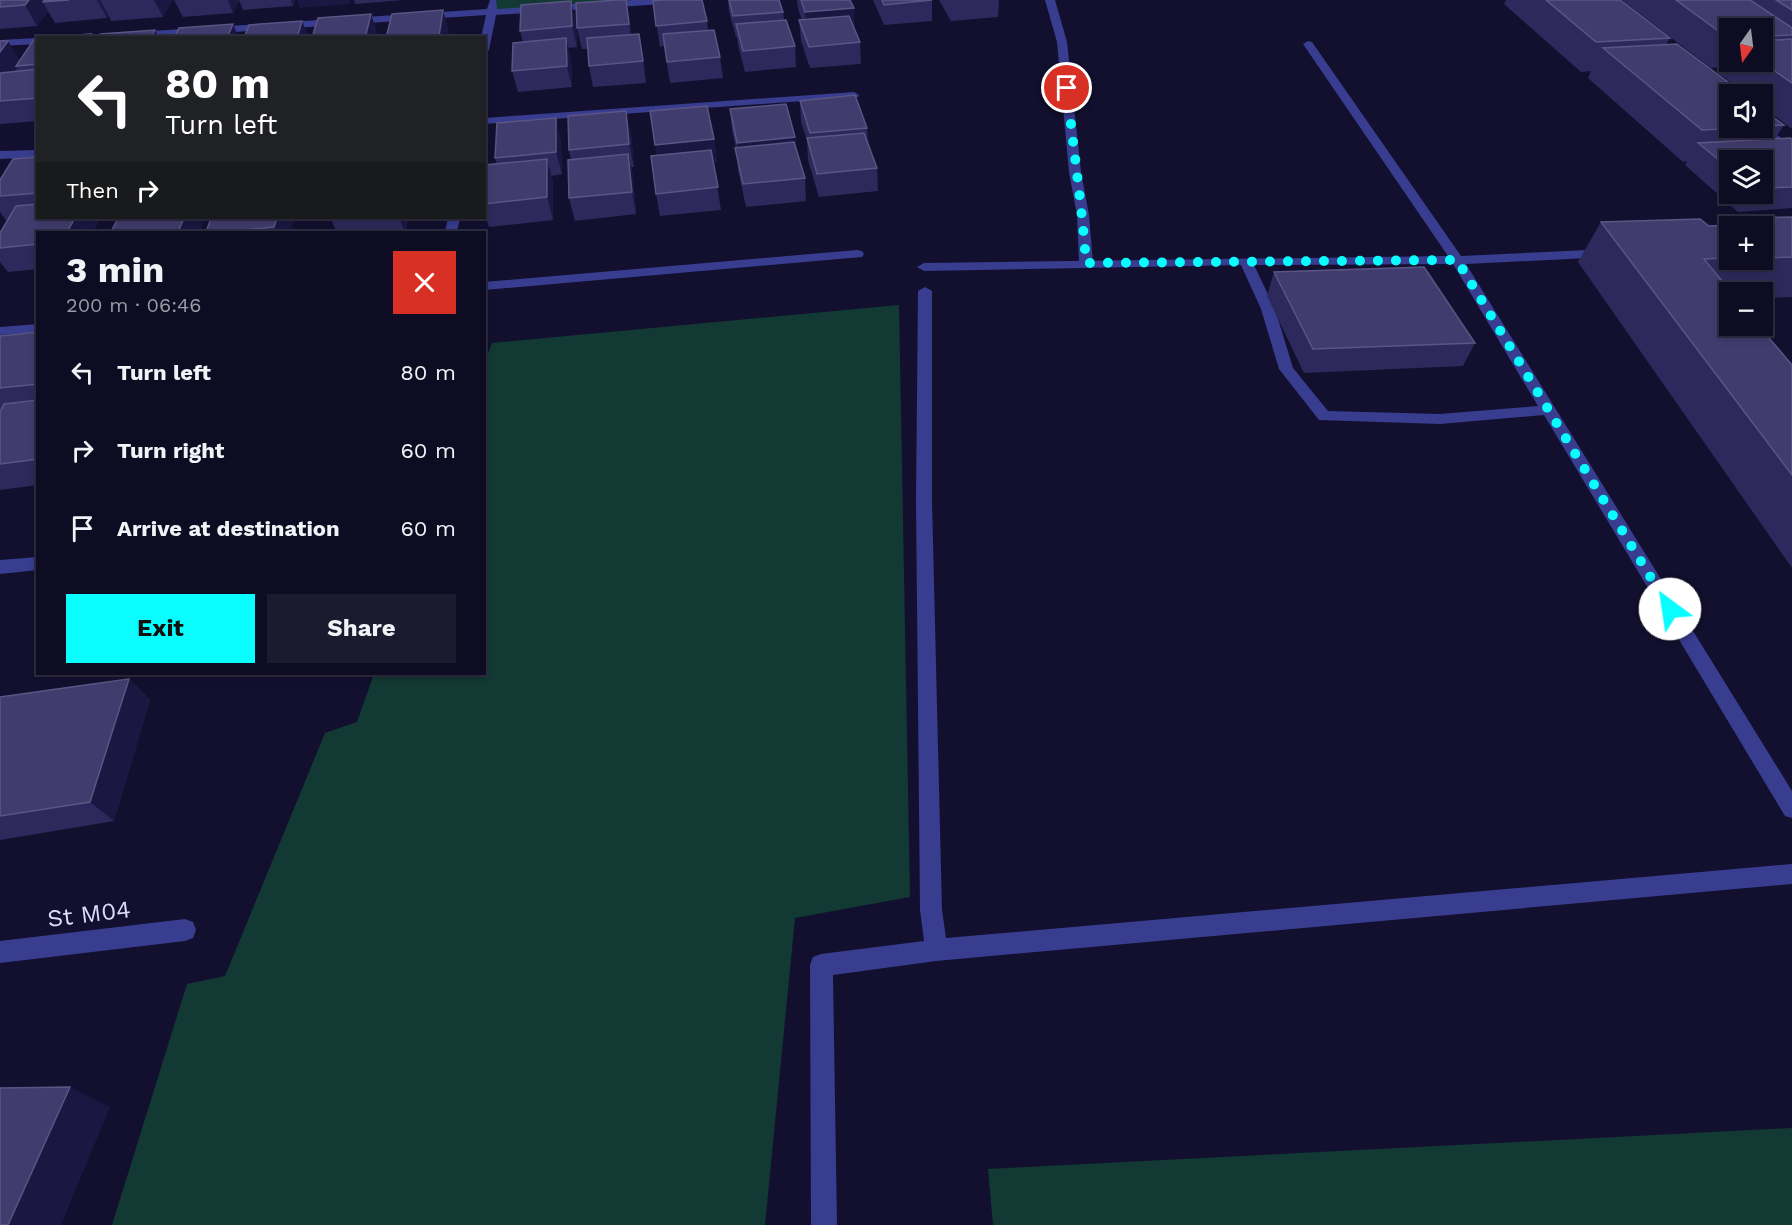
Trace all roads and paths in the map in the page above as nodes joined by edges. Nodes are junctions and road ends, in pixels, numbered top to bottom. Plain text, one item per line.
1 (493, 0) edge
2 (678, 0) edge
3 (1050, 0) edge
4 (491, 12) junction
5 (121, 36) edge
6 (486, 39) edge
7 (36, 41) edge
8 (0, 43) edge
9 (1308, 44) dead end
10 (854, 95) edge
11 (486, 121) edge
12 (1773, 136) edge
13 (1792, 151) edge
14 (36, 153) edge
15 (0, 155) edge
16 (1620, 252) edge
17 (857, 254) dead end
18 (1457, 260) junction
19 (1246, 261) junction
20 (1086, 263) junction
21 (924, 267) dead end
22 (486, 286) edge
23 (925, 291) dead end
24 (36, 328) edge
25 (0, 332) edge
26 (1549, 410) junction
27 (36, 563) edge
28 (0, 567) edge
29 (1792, 809) edge
30 (1792, 874) edge
31 (185, 930) dead end
32 (936, 950) junction
33 (0, 952) edge
34 (824, 1225) edge

1 - 4 street
2 - 4 street
3 - 20 street
4 - 5 street
4 - 6 street
7 - 8 street
9 - 18 street
10 - 11 street
12 - 13 street
14 - 15 street
16 - 18 street
17 - 22 street
18 - 19 street
18 - 26 street
19 - 20 street
19 - 26 street
20 - 21 street
23 - 32 street
24 - 25 street
26 - 29 street
27 - 28 street
30 - 32 street
31 - 33 street, St M04
32 - 34 street

